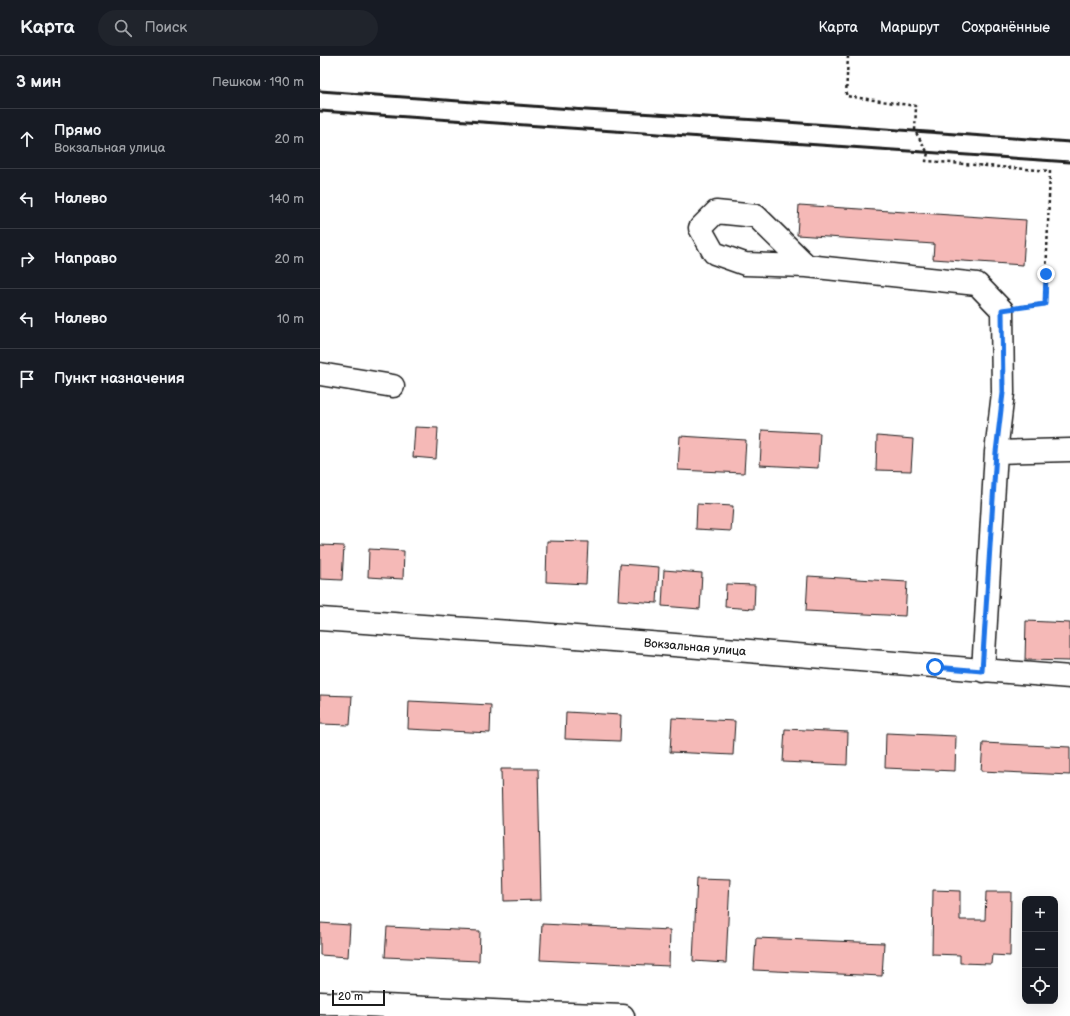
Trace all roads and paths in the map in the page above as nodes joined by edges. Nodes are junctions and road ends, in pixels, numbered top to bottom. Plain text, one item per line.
1 (848, 56) edge
2 (807, 266) dead end
3 (1002, 310) junction
4 (320, 374) edge
5 (393, 386) dead end
6 (1070, 450) edge
7 (996, 452) junction
8 (320, 619) edge
9 (982, 671) junction
10 (1070, 677) edge
11 (320, 1003) edge
12 (516, 1014) edge
13 (571, 1015) edge
14 (623, 1016) edge

1 - 3 path
2 - 3 street
3 - 7 street
4 - 5 street
6 - 7 street
7 - 9 street
8 - 9 street, Вокзальная улица
9 - 10 street, Вокзальная улица
11 - 12 street
12 - 13 street
13 - 14 street

